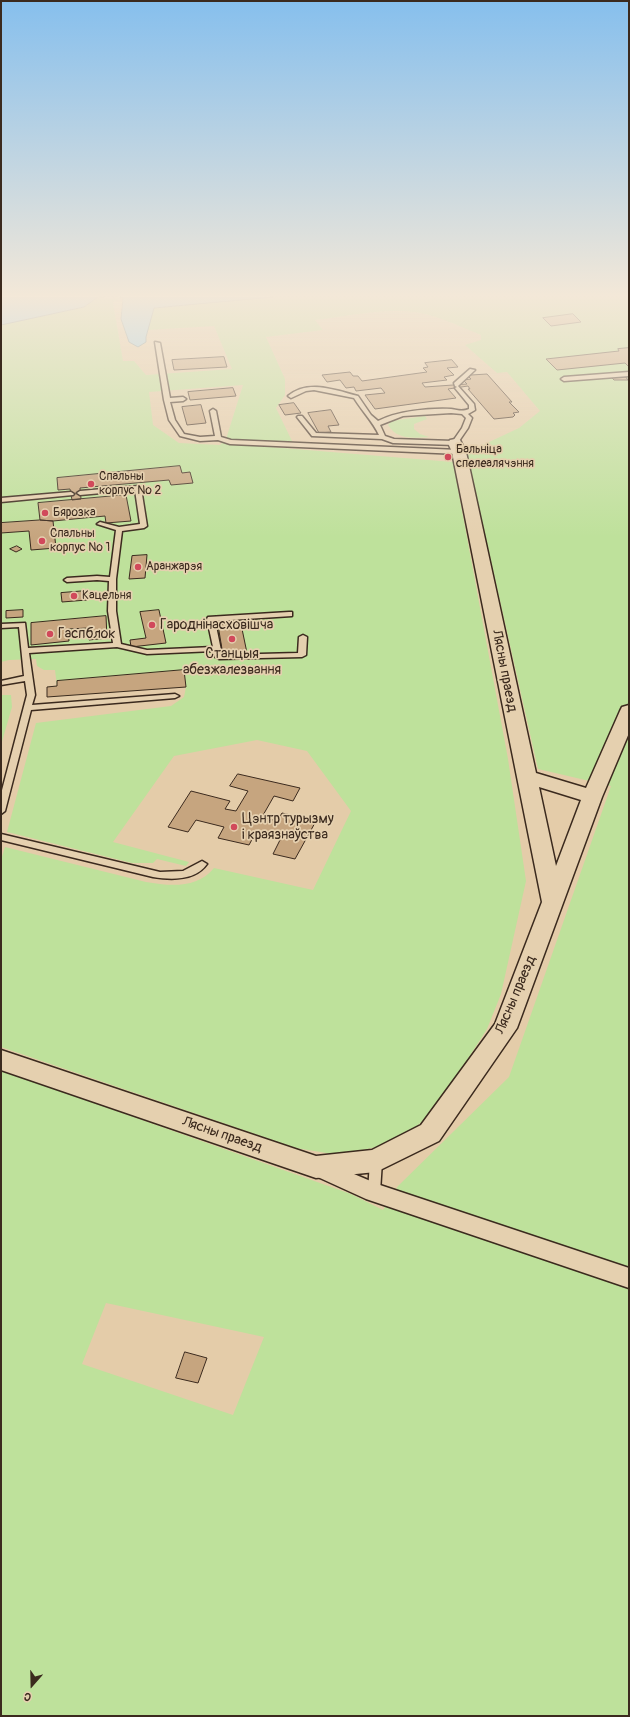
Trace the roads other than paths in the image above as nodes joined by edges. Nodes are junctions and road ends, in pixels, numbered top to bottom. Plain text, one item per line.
1 (163, 377) edge
2 (463, 377) edge
3 (588, 377) edge
4 (564, 379) dead end
5 (291, 396) dead end
6 (183, 399) dead end
7 (167, 400) junction
8 (213, 411) dead end
9 (464, 413) junction
10 (300, 417) dead end
11 (377, 424) junction
12 (383, 437) junction
13 (218, 438) junction
14 (457, 448) junction
15 (80, 493) dead end
16 (71, 494) dead end
17 (1, 500) edge
18 (100, 524) dead end
19 (120, 529) junction
20 (113, 579) junction
21 (67, 580) dead end
22 (289, 614) dead end
23 (1, 626) edge
24 (303, 637) dead end
25 (117, 645) junction
26 (217, 649) junction
27 (24, 651) junction
28 (28, 678) junction
29 (1, 683) edge
30 (175, 696) dead end
31 (28, 708) junction
32 (629, 711) edge
33 (527, 777) junction
34 (592, 797) junction
35 (1, 811) edge
36 (1, 837) edge
37 (202, 864) dead end
38 (553, 902) junction
39 (1, 1060) edge
40 (376, 1161) junction
41 (316, 1167) junction
42 (374, 1192) junction
43 (629, 1278) edge

1 - 7 lane
2 - 9 lane
3 - 4 lane
5 - 11 lane
6 - 7 lane
7 - 13 lane
8 - 13 lane
9 - 11 lane
9 - 14 lane
10 - 12 lane
11 - 12 lane
12 - 14 lane
13 - 14 lane
14 - 33 street, Лясны праезд
15 - 19 lane
16 - 17 lane
18 - 19 lane
19 - 20 lane
20 - 21 lane
20 - 25 lane
22 - 26 lane
23 - 27 lane
24 - 26 lane
25 - 26 lane
25 - 27 lane
27 - 28 lane
28 - 29 lane
28 - 31 lane
30 - 31 lane
31 - 35 lane
32 - 34 street
33 - 34 street
33 - 38 street, Лясны праезд
34 - 38 street
36 - 37 lane
38 - 40 street, Лясны праезд
39 - 41 street, Лясны праезд
40 - 41 street, Лясны праезд
40 - 42 lane
41 - 42 street
42 - 43 street

